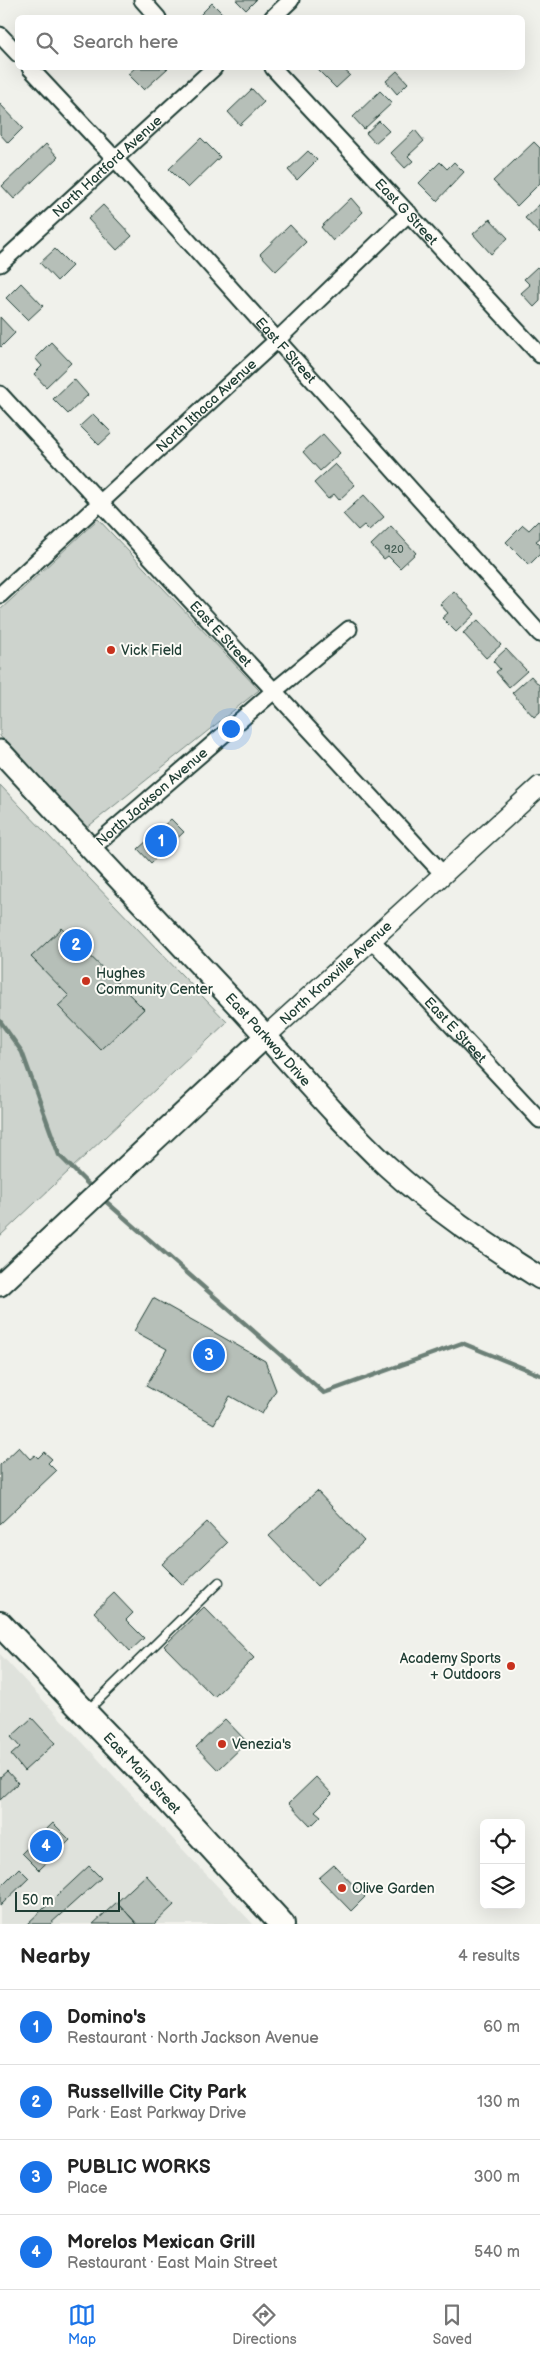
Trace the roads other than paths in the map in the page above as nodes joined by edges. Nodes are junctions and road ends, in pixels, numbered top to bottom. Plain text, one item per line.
1 (142, 0) edge
2 (290, 0) edge
3 (155, 15) edge
4 (275, 15) edge
5 (0, 35) edge
6 (15, 51) edge
7 (32, 70) edge
8 (208, 70) edge
9 (275, 70) edge
10 (116, 160) junction
11 (409, 213) junction
12 (0, 264) edge
13 (276, 341) junction
14 (538, 348) edge
15 (0, 394) edge
16 (100, 504) junction
17 (0, 595) edge
18 (349, 629) dead end
19 (540, 634) edge
20 (274, 690) junction
21 (0, 751) edge
22 (540, 786) edge
23 (91, 850) junction
24 (442, 874) junction
25 (371, 939) junction
26 (266, 1036) junction
27 (540, 1120) edge
28 (540, 1278) edge
29 (0, 1285) edge
30 (219, 1582) dead end
31 (0, 1624) edge
32 (86, 1713) junction
33 (282, 1924) edge

1 - 3 street
2 - 4 street
5 - 6 street
7 - 10 street, East F Street
8 - 10 street, North Hartford Avenue
9 - 11 street, East G Street
10 - 12 street, North Hartford Avenue
10 - 13 street, East F Street
11 - 13 street, North Ithaca Avenue
11 - 14 street, East G Street
13 - 16 street, North Ithaca Avenue
13 - 19 street, East F Street
15 - 16 street, East E Street
16 - 17 street, North Ithaca Avenue
16 - 20 street, East E Street
18 - 20 street, North Jackson Avenue
20 - 23 street, North Jackson Avenue
20 - 24 street, East E Street
21 - 23 main road, East Parkway Drive
22 - 24 street, North Knoxville Avenue
23 - 26 main road, East Parkway Drive
24 - 25 street, North Knoxville Avenue
25 - 26 street, North Knoxville Avenue
25 - 27 street, East E Street
26 - 28 main road, East Parkway Drive
26 - 29 main road, North Knoxville Avenue
30 - 32 lane
31 - 32 main road, East Main Street
32 - 33 main road, East Main Street

